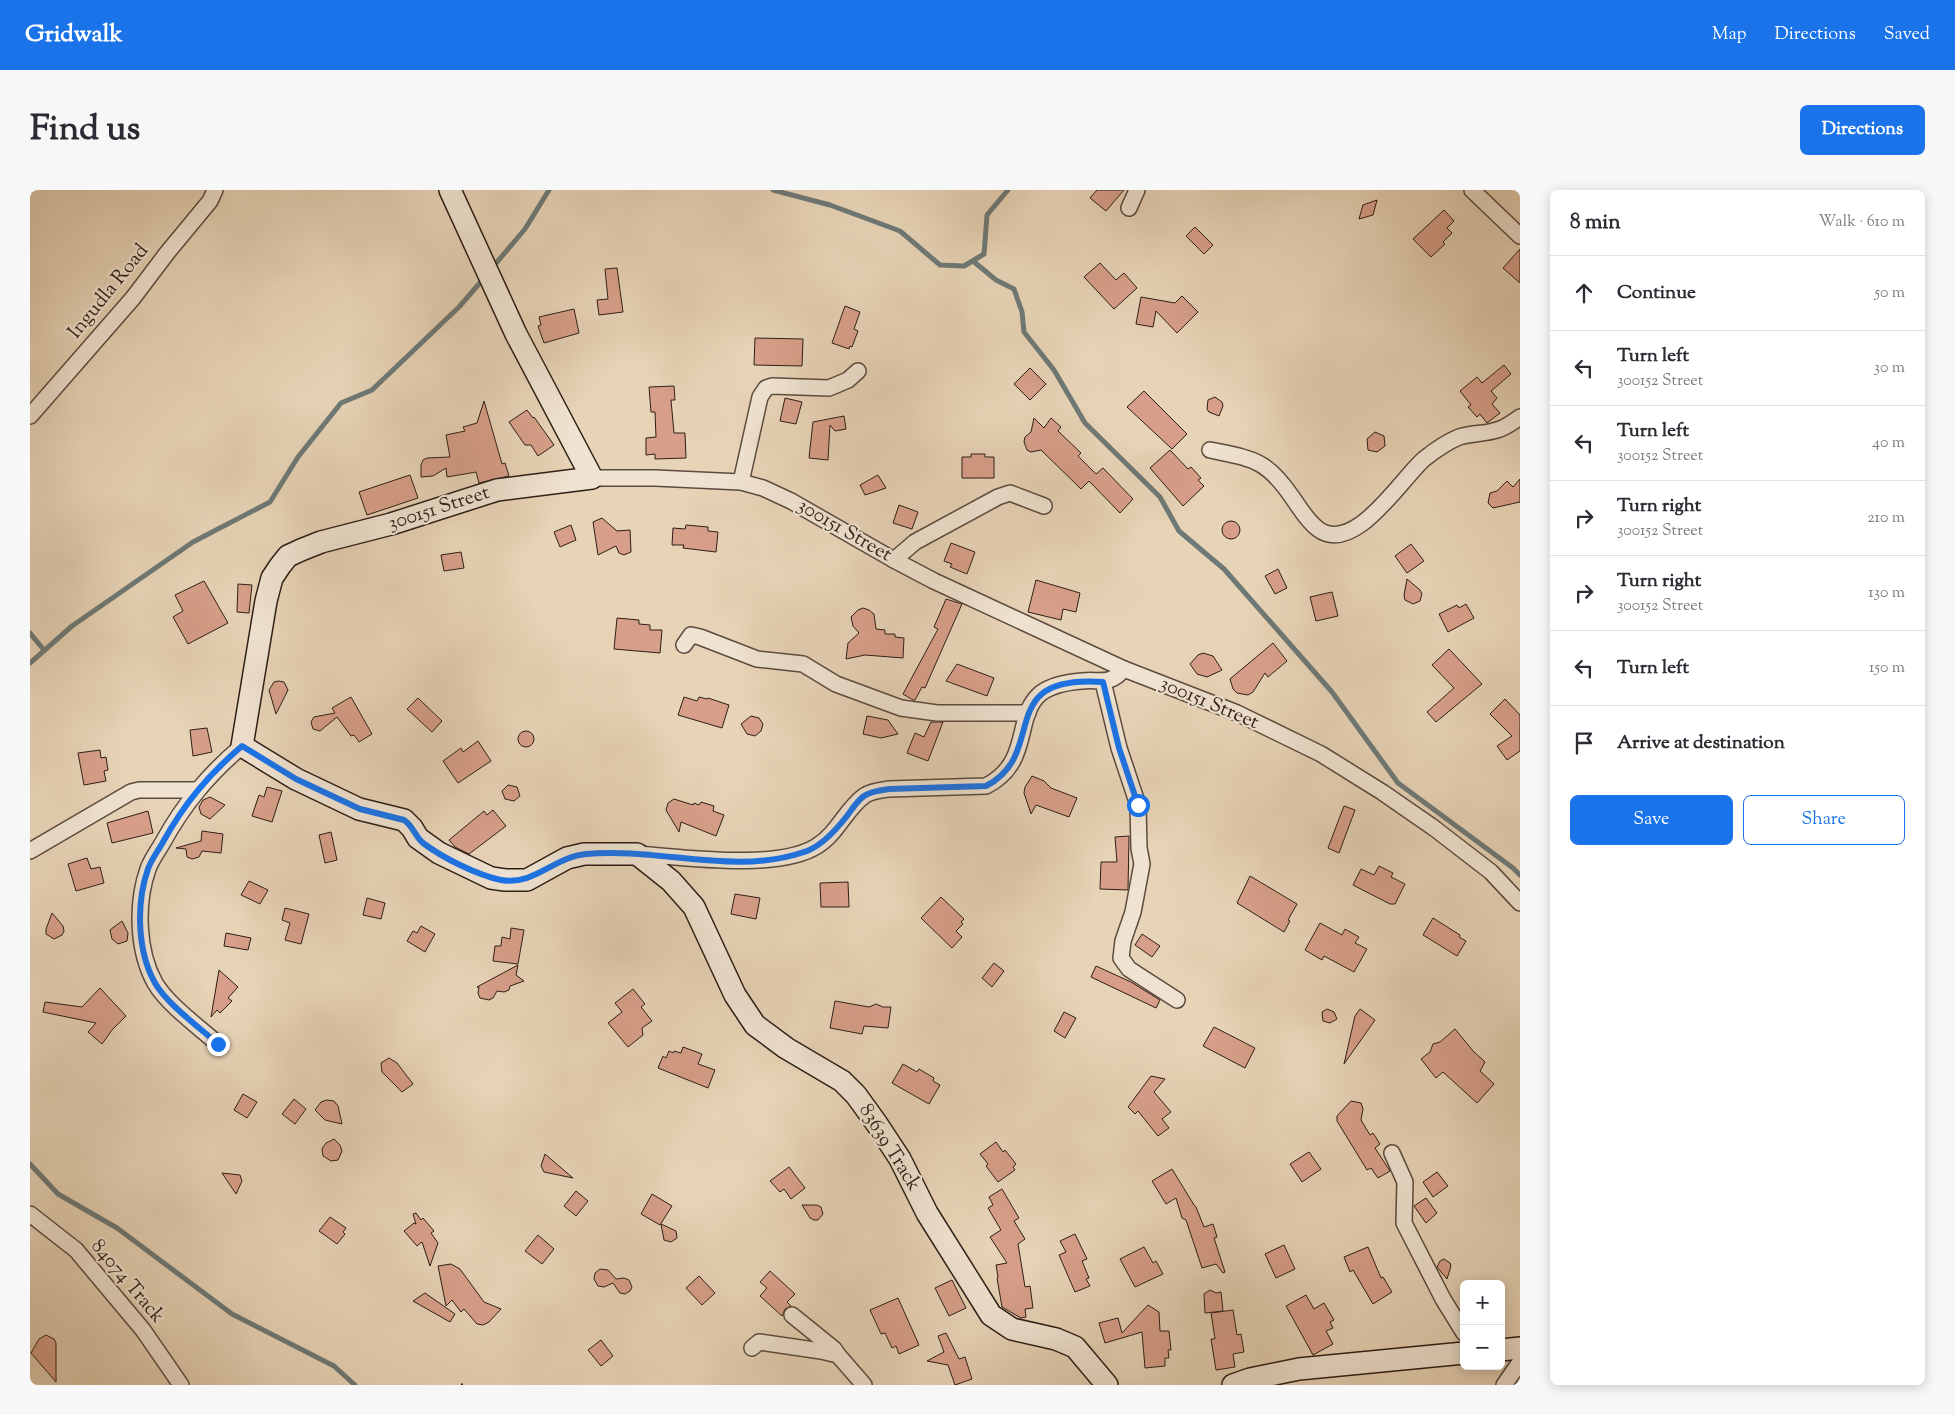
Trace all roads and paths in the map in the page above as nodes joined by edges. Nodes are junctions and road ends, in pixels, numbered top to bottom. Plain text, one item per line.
1 (216, 190) edge
2 (450, 190) edge
3 (1137, 190) edge
4 (1472, 190) edge
5 (1129, 208) dead end
6 (1520, 236) edge
7 (858, 371) dead end
8 (30, 416) edge
9 (1520, 417) edge
10 (1210, 450) dead end
11 (592, 478) junction
12 (741, 482) junction
13 (1044, 506) dead end
14 (894, 560) junction
15 (684, 645) dead end
16 (1124, 669) junction
17 (1103, 682) junction
18 (1028, 714) junction
19 (242, 746) junction
20 (196, 790) junction
21 (30, 851) edge
22 (637, 854) junction
23 (1520, 903) edge
24 (1177, 1000) dead end
25 (218, 1044) dead end
26 (1392, 1153) dead end
27 (30, 1214) edge
28 (792, 1315) dead end
29 (1460, 1327) edge
30 (752, 1348) dead end
31 (1520, 1348) edge
32 (1505, 1350) edge
33 (1460, 1353) edge
34 (838, 1355) junction
35 (1520, 1362) edge
36 (182, 1385) edge
37 (864, 1385) edge
38 (1107, 1385) edge
39 (1233, 1385) edge
40 (1504, 1385) edge

1 - 8 street, Ingudla Road
2 - 11 street
3 - 5 street
4 - 6 street
7 - 12 street
9 - 10 street
11 - 12 street, 300151 Street
11 - 19 street, 300151 Street
12 - 14 street, 300151 Street
13 - 14 street
14 - 16 street, 300151 Street
15 - 18 street
16 - 17 street
16 - 23 street, 300151 Street
17 - 18 street
17 - 24 street
18 - 22 street
19 - 20 street
19 - 22 street
20 - 21 street
20 - 25 street
22 - 38 street, 83639 Track
26 - 29 street
27 - 36 street, 84074 Track
28 - 34 street
30 - 34 street
31 - 32 street
33 - 39 street
34 - 37 street
35 - 40 street

